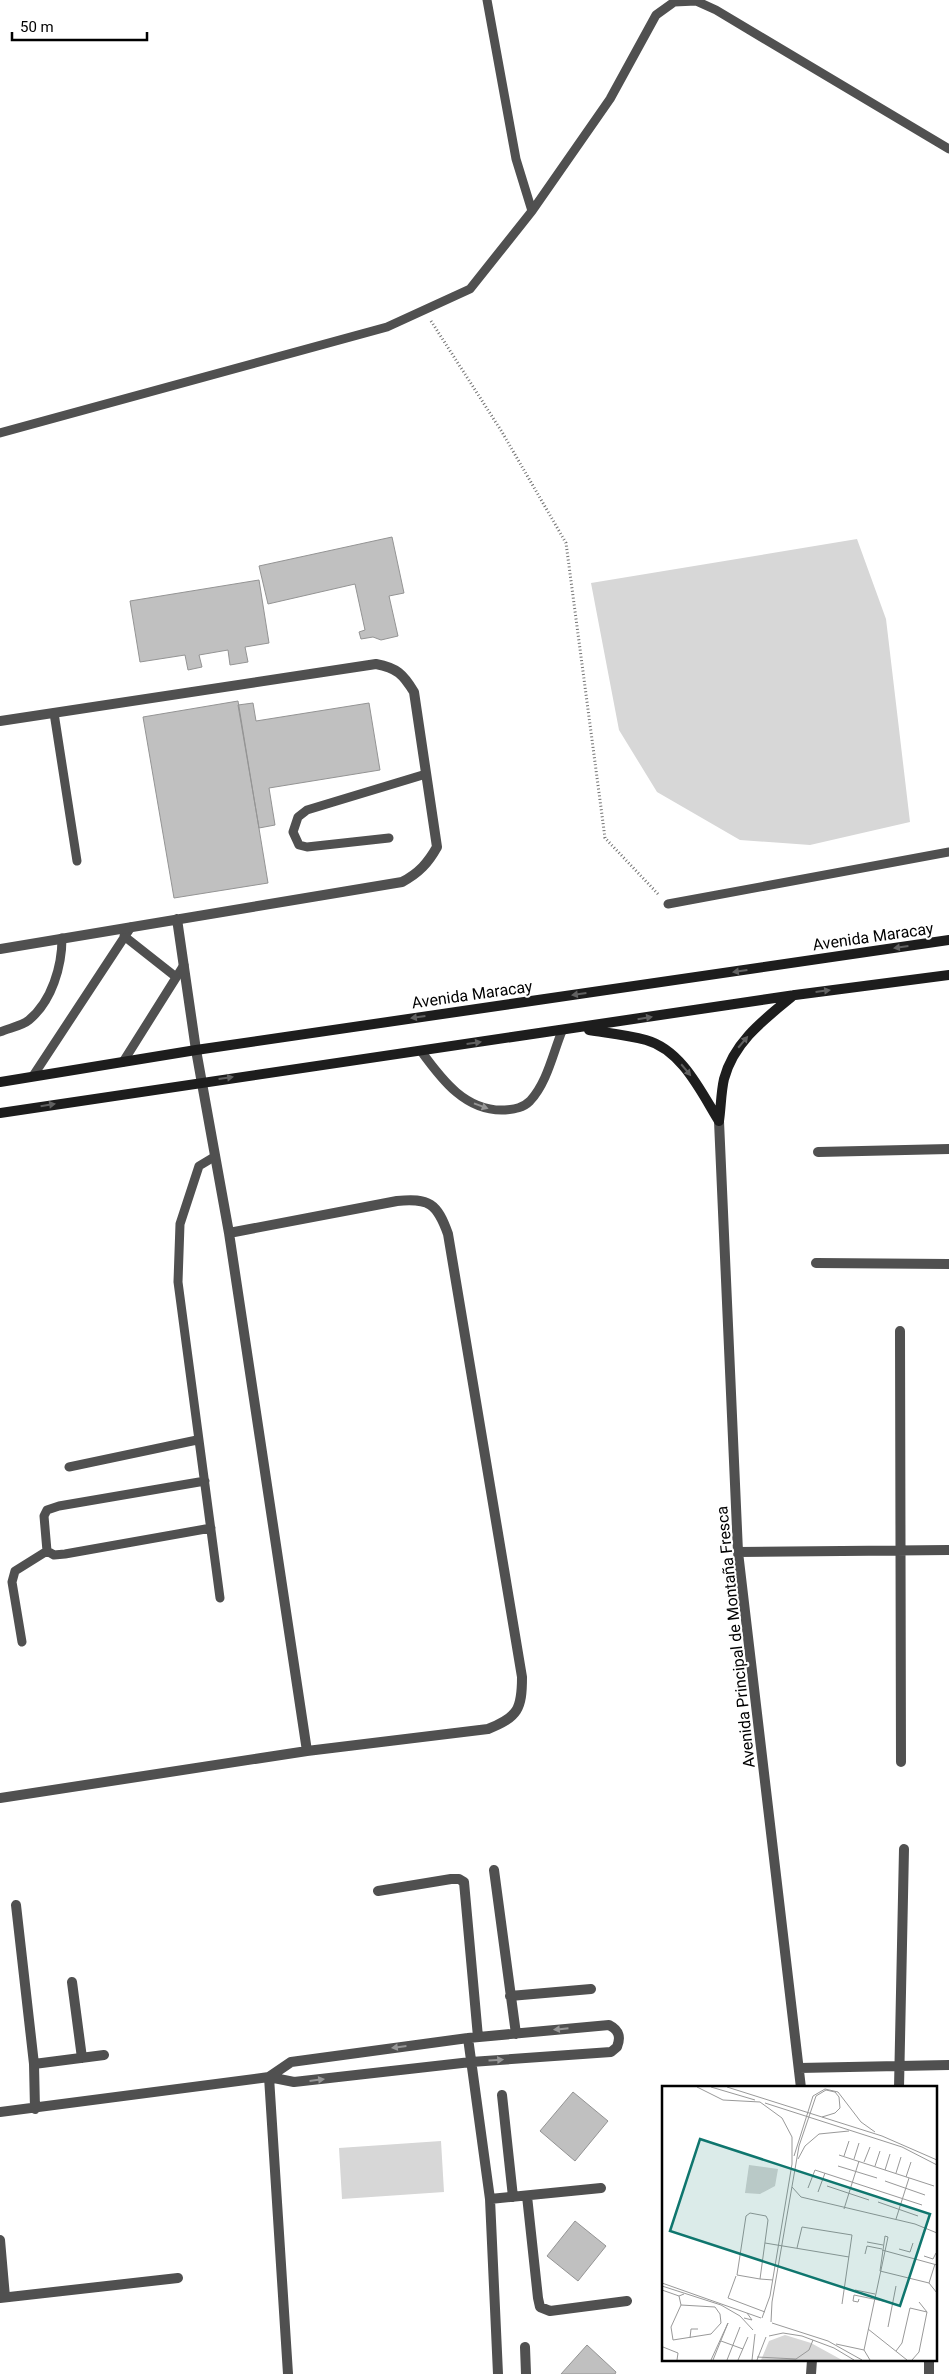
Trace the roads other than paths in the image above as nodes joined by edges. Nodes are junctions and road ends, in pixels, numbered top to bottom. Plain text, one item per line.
1 (487, 0) edge
2 (949, 149) edge
3 (532, 211) junction
4 (0, 433) edge
5 (54, 713) junction
6 (0, 721) edge
7 (426, 774) junction
8 (389, 838) dead end
9 (949, 852) edge
10 (77, 861) dead end
11 (668, 904) road end
12 (177, 919) junction
13 (132, 927) junction
14 (124, 936) junction
15 (62, 938) junction
16 (949, 940) edge
17 (0, 949) edge
18 (184, 965) junction
19 (949, 975) edge
20 (176, 977) junction
21 (795, 995) junction
22 (579, 1028) junction
23 (562, 1031) junction
24 (0, 1032) edge
25 (196, 1050) junction
26 (421, 1051) junction
27 (123, 1062) junction
28 (33, 1076) junction
29 (0, 1082) edge
30 (203, 1082) junction
31 (0, 1113) edge
32 (719, 1121) junction
33 (949, 1149) edge
34 (818, 1152) dead end
35 (214, 1157) junction
36 (229, 1233) junction
37 (816, 1262) dead end
38 (949, 1264) edge
39 (900, 1332) dead end
40 (197, 1440) junction
41 (69, 1467) dead end
42 (205, 1481) junction
43 (211, 1528) junction
44 (901, 1549) junction
45 (949, 1550) edge
46 (47, 1551) junction
47 (738, 1552) junction
48 (220, 1598) dead end
49 (22, 1642) dead end
50 (307, 1751) junction
51 (901, 1762) dead end
52 (0, 1798) edge
53 (904, 1849) dead end
54 (494, 1870) dead end
55 (378, 1891) dead end
56 (16, 1905) dead end
57 (72, 1982) dead end
58 (591, 1990) dead end
59 (510, 1996) junction
60 (516, 2034) junction
61 (473, 2038) junction
62 (104, 2055) dead end
63 (82, 2058) junction
64 (471, 2062) junction
65 (34, 2064) junction
66 (949, 2065) edge
67 (899, 2066) junction
68 (800, 2068) junction
69 (269, 2077) junction
70 (801, 2086) edge
71 (899, 2086) edge
72 (502, 2095) dead end
73 (36, 2109) junction
74 (0, 2112) edge
75 (601, 2188) dead end
76 (528, 2196) junction
77 (514, 2197) junction
78 (490, 2199) junction
79 (0, 2240) edge
80 (178, 2278) dead end
81 (3, 2297) edge
82 (627, 2301) dead end
83 (525, 2347) dead end
84 (288, 2374) edge
85 (498, 2374) edge
86 (526, 2374) edge

1 - 3 lane
2 - 3 lane
3 - 4 lane
5 - 6 street
5 - 7 street
5 - 10 lane
7 - 8 lane
7 - 12 street
9 - 11 lane
12 - 13 street
12 - 18 street
13 - 14 lane
13 - 15 street
14 - 20 lane
14 - 28 lane
15 - 17 street
15 - 24 lane
16 -> 25 street, Avenida Maracay
18 - 20 lane
18 - 25 street
21 -> 19 street
20 - 27 lane
22 -> 21 street
32 -> 21 street
22 - 23 street
22 -> 32 street
26 -> 23 street
26 -> 23 lane
25 - 27 street, Avenida Maracay
25 - 30 street
30 -> 26 street
27 - 28 street, Avenida Maracay
28 - 29 street, Avenida Maracay
31 -> 30 street
30 - 35 street
32 - 47 street, Avenida Principal de Montaña Fresca
33 - 34 street
35 - 36 street
35 - 40 lane
36 - 50 street
36 - 50 street
37 - 38 street
39 - 44 street
40 - 41 lane
40 - 42 lane
42 - 43 lane
42 - 46 lane
43 - 46 lane
43 - 48 lane
44 - 45 street
44 - 47 street
44 - 51 street
46 - 49 lane
47 - 68 street, Avenida Principal de Montaña Fresca
50 - 52 street
53 - 67 street
54 - 59 street
55 - 61 street
56 - 65 street
57 - 63 street
58 - 59 street
59 - 60 street
60 - 61 street
64 -> 60 street
61 - 64 street
61 -> 69 street
62 - 63 street
63 - 65 street
69 -> 64 street
64 - 78 street
65 - 73 street
66 - 67 street
67 - 68 street
67 - 71 street
68 - 70 street, Avenida Principal de Montaña Fresca
69 - 73 street
69 - 84 street
72 - 77 street
73 - 74 street
75 - 76 street
76 - 77 street
76 - 82 street
77 - 78 street
78 - 85 street
79 - 81 street
80 - 81 street
83 - 86 street

